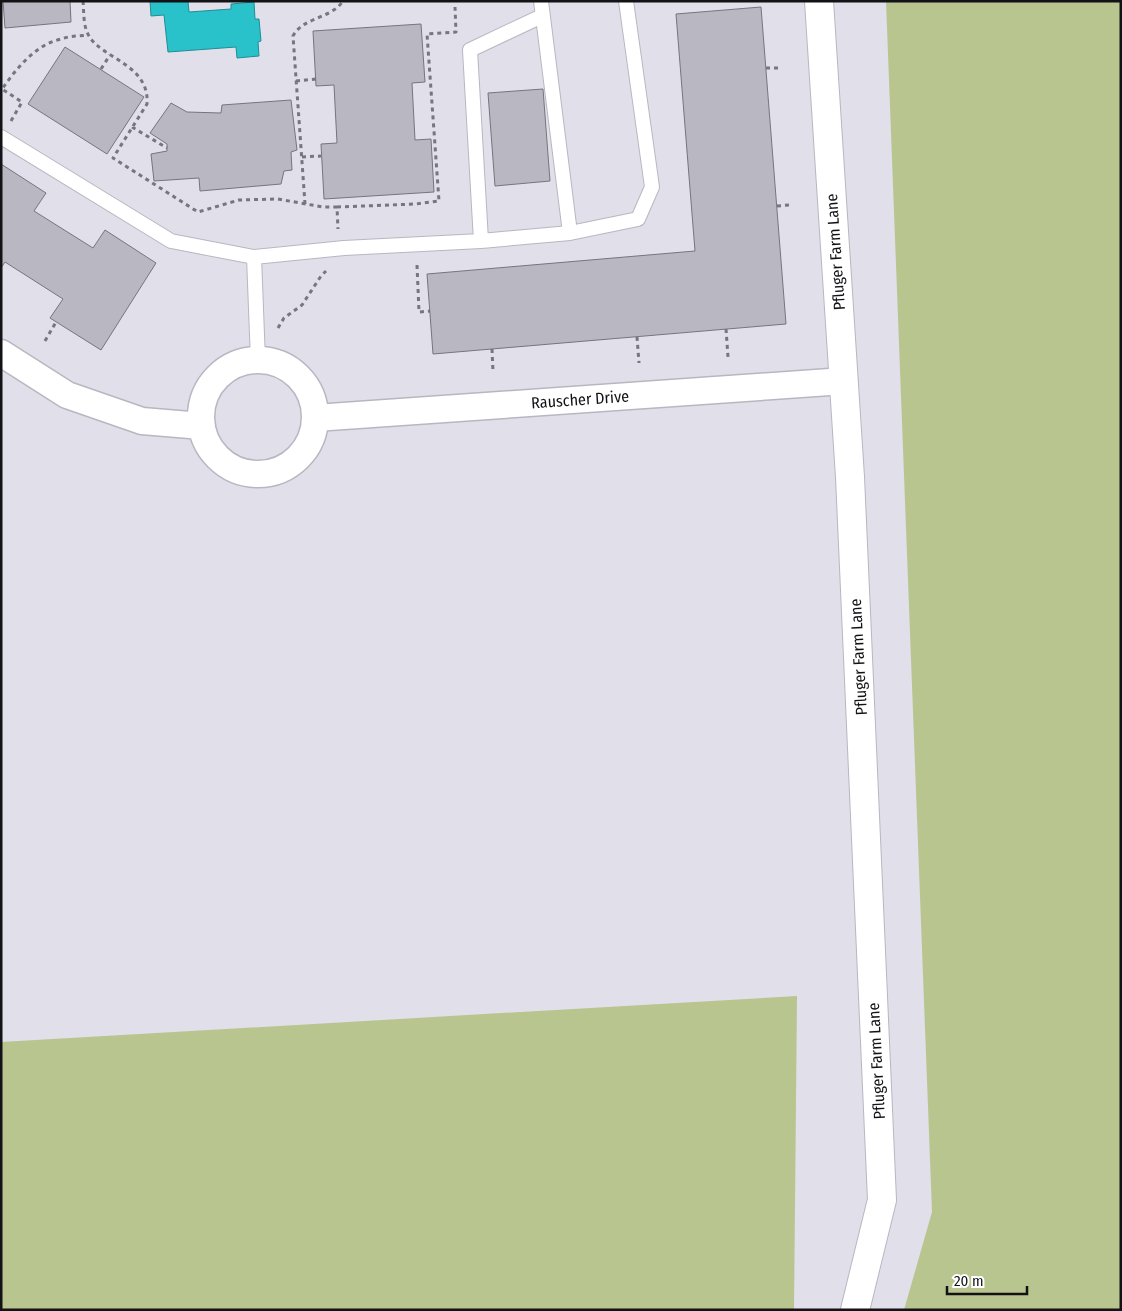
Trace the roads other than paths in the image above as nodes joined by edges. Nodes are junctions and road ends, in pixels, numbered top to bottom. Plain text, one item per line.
1 (541, 1) edge
2 (626, 1) edge
3 (819, 1) edge
4 (542, 16) junction
5 (1, 136) edge
6 (570, 233) junction
7 (481, 241) junction
8 (254, 257) junction
9 (1, 353) edge
10 (258, 361) junction
11 (844, 381) junction
12 (315, 418) junction
13 (202, 426) junction
14 (855, 1310) edge

1 - 4 lane
2 - 6 lane
3 - 11 street, Pfluger Farm Lane
4 - 6 lane
4 - 7 lane
5 - 8 lane
6 - 7 lane
7 - 8 lane
8 - 10 lane
9 - 13 street
10 - 12 street
10 - 13 street
11 - 12 street, Rauscher Drive
11 - 14 street, Pfluger Farm Lane
12 - 13 street

